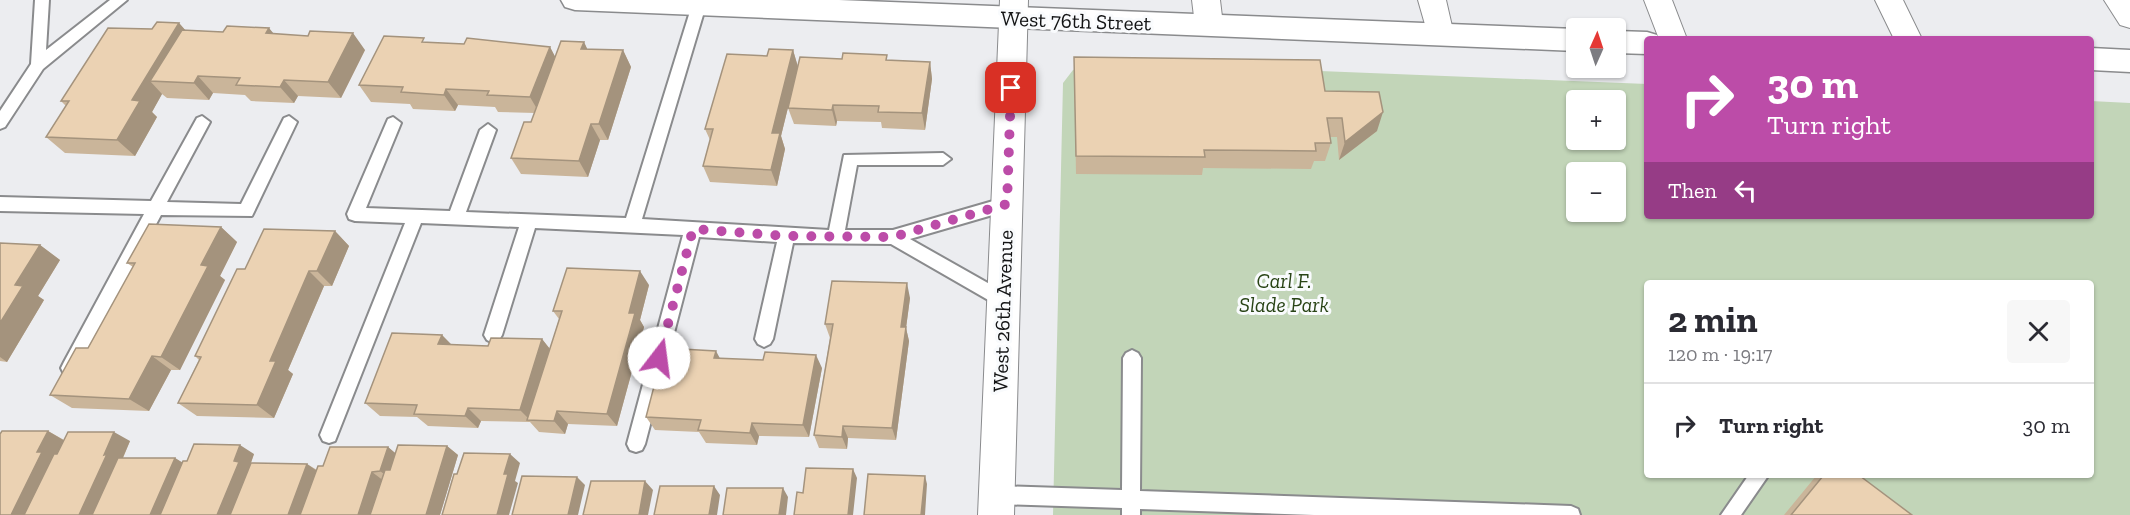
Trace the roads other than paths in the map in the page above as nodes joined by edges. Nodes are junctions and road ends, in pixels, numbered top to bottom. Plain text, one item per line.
1 (42, 0) edge
2 (120, 0) edge
3 (575, 0) edge
4 (1432, 0) edge
5 (1658, 0) edge
6 (1889, 0) edge
7 (2118, 0) edge
8 (699, 5) junction
9 (810, 5) edge
10 (1013, 10) edge
11 (1208, 13) edge
12 (2130, 18) edge
13 (1440, 35) junction
14 (1672, 36) edge
15 (1907, 36) edge
16 (1566, 40) edge
17 (1626, 42) edge
18 (1644, 43) edge
19 (2094, 59) edge
20 (2130, 61) edge
21 (39, 65) junction
22 (202, 122) dead end
23 (289, 122) dead end
24 (0, 123) edge
25 (393, 123) dead end
26 (488, 130) dead end
27 (943, 159) dead end
28 (0, 204) edge
29 (1007, 204) junction
30 (156, 208) junction
31 (416, 216) junction
32 (456, 218) junction
33 (529, 221) junction
34 (632, 225) junction
35 (693, 229) junction
36 (786, 236) junction
37 (836, 236) junction
38 (893, 237) junction
39 (1003, 300) junction
40 (493, 335) dead end
41 (764, 339) dead end
42 (1132, 358) dead end
43 (60, 385) edge
44 (328, 435) dead end
45 (636, 444) dead end
46 (1758, 478) edge
47 (996, 505) edge
48 (1130, 507) edge
49 (1571, 515) edge
50 (1730, 515) edge

1 - 21 lane
2 - 21 lane
3 - 8 street, West 76th Street
4 - 13 street
5 - 14 street
6 - 15 street
7 - 12 street
8 - 9 street, West 76th Street
8 - 34 lane
9 - 10 street, West 76th Street
10 - 11 street, West 76th Street
10 - 29 street, West 26th Avenue
11 - 13 street, West 76th Street
13 - 16 street, West 76th Street
17 - 18 street
19 - 20 street
21 - 24 lane
22 - 30 lane
23 - 30 lane
25 - 31 lane
26 - 32 lane
27 - 37 lane
28 - 30 lane
29 - 38 lane
29 - 39 street, West 26th Avenue
30 - 43 lane
31 - 32 lane
31 - 44 lane
32 - 33 lane
33 - 34 lane
33 - 40 lane
34 - 35 lane
35 - 36 lane
35 - 45 lane
36 - 37 lane
36 - 41 lane
37 - 38 lane
38 - 39 lane
39 - 47 street, West 26th Avenue
42 - 48 lane
46 - 50 lane
47 - 48 lane
48 - 49 lane

